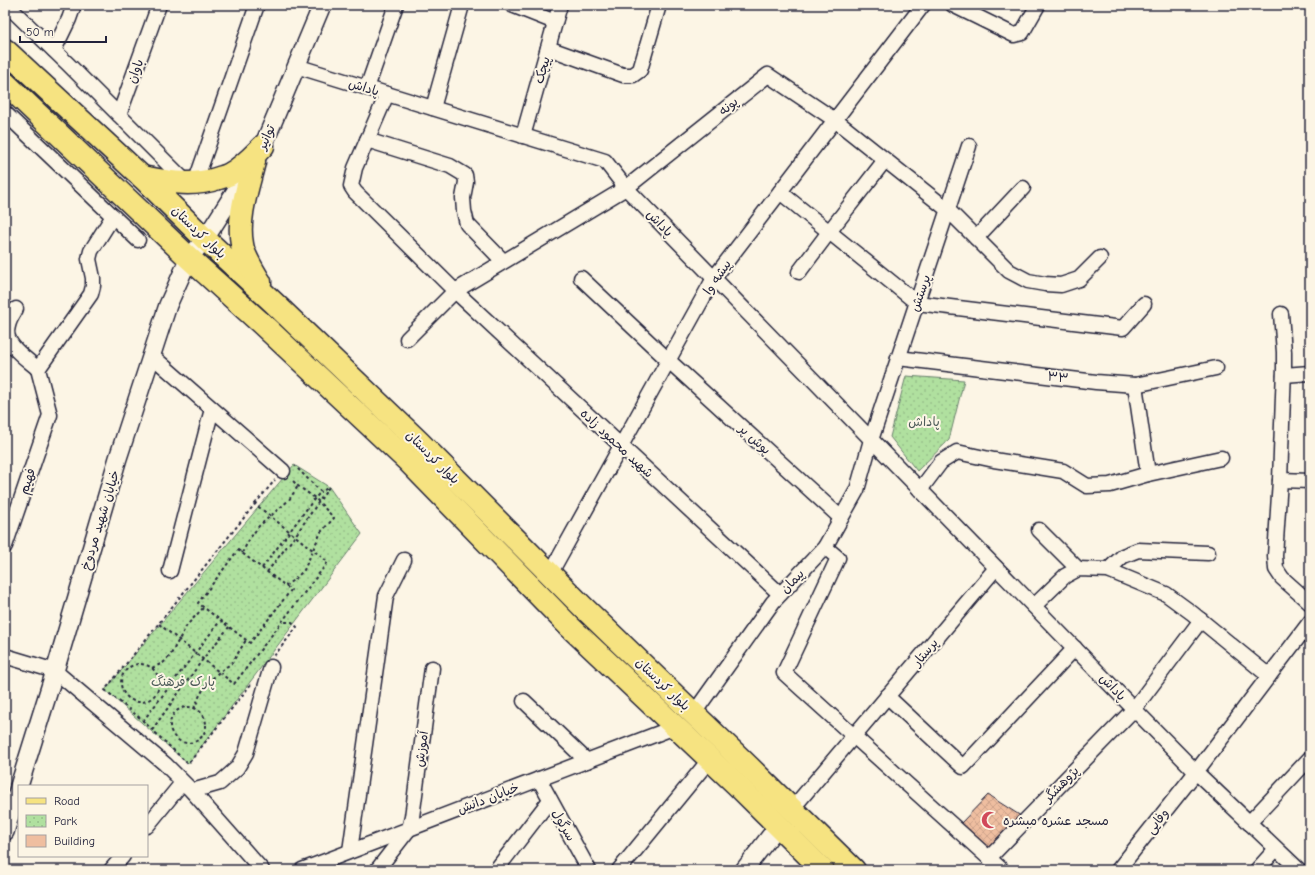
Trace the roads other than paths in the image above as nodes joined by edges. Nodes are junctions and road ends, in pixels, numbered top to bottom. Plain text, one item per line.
1 (7, 5) edge
2 (74, 5) edge
3 (159, 5) edge
4 (257, 5) edge
5 (322, 5) edge
6 (396, 5) edge
7 (462, 5) edge
8 (512, 5) edge
9 (560, 5) edge
10 (659, 5) edge
11 (923, 5) edge
12 (953, 5) edge
13 (1038, 5) edge
14 (555, 22) junction
15 (548, 48) junction
16 (5, 50) edge
17 (54, 50) junction
18 (296, 66) junction
19 (5, 83) edge
20 (367, 88) junction
21 (387, 94) junction
22 (433, 108) junction
23 (11, 114) edge
24 (119, 115) junction
25 (835, 120) junction
26 (523, 136) junction
27 (367, 140) junction
28 (969, 146) dead end
29 (259, 154) junction
30 (886, 160) junction
31 (142, 177) junction
32 (192, 183) junction
33 (626, 188) junction
34 (1023, 188) dead end
35 (780, 192) junction
36 (948, 210) junction
37 (113, 216) junction
38 (829, 232) junction
39 (976, 238) junction
40 (205, 239) junction
41 (138, 240) dead end
42 (189, 258) junction
43 (1100, 258) dead end
44 (503, 262) junction
45 (799, 272) dead end
46 (581, 278) dead end
47 (714, 278) junction
48 (454, 291) junction
49 (274, 303) junction
50 (917, 303) junction
51 (1144, 304) dead end
52 (16, 309) dead end
53 (1282, 314) dead end
54 (407, 339) dead end
55 (151, 355) junction
56 (898, 358) junction
57 (668, 360) junction
58 (1216, 368) dead end
59 (38, 369) junction
60 (1310, 373) edge
61 (1284, 375) junction
62 (1135, 385) junction
63 (212, 409) junction
64 (871, 440) junction
65 (621, 446) junction
66 (1221, 458) dead end
67 (283, 471) road end
68 (1148, 474) junction
69 (1280, 480) junction
70 (1310, 482) edge
71 (920, 490) junction
72 (841, 518) junction
73 (8, 524) edge
74 (1040, 530) dead end
75 (5, 546) edge
76 (825, 547) junction
77 (1208, 553) dead end
78 (404, 560) dead end
79 (996, 568) junction
80 (1078, 569) junction
81 (1108, 570) junction
82 (170, 571) dead end
83 (550, 574) junction
84 (780, 594) junction
85 (1310, 603) edge
86 (1034, 606) junction
87 (1200, 620) junction
88 (1310, 622) edge
89 (1075, 648) junction
90 (5, 656) edge
91 (272, 662) road end
92 (432, 668) dead end
93 (55, 671) junction
94 (1269, 676) junction
95 (887, 696) junction
96 (524, 701) dead end
97 (1134, 709) junction
98 (694, 713) junction
99 (675, 727) junction
100 (854, 736) junction
101 (1310, 758) edge
102 (710, 759) junction
103 (587, 761) junction
104 (1196, 772) junction
105 (538, 779) junction
106 (19, 785) edge
107 (187, 787) junction
108 (18, 789) edge
109 (550, 800) junction
110 (792, 809) junction
111 (1249, 823) junction
112 (148, 825) edge
113 (778, 826) junction
114 (408, 829) junction
115 (5, 832) edge
116 (1276, 849) junction
117 (350, 851) junction
118 (122, 857) edge
119 (989, 858) junction
120 (381, 869) edge
121 (111, 870) edge
122 (262, 870) edge
123 (302, 870) edge
124 (496, 870) edge
125 (589, 870) edge
126 (619, 870) edge
127 (744, 870) edge
128 (823, 870) edge
129 (854, 870) edge
130 (1002, 870) edge
131 (1118, 870) edge
132 (1257, 870) edge
133 (1299, 870) edge

1 - 17 street
2 - 17 street
3 - 24 street, باوان
4 - 32 street
5 - 18 street, توانیر
6 - 20 street
7 - 22 street
8 - 14 street
9 - 14 street, پیچک
10 - 15 street
11 - 25 street, پیشه وا
12 - 13 street
14 - 15 street, پیچک
15 - 26 street, پیچک
16 - 31 main road, بلوار کردستان
17 - 24 street
18 - 20 street, پاداش
18 - 29 street, توانیر
19 - 23 main road, بلوار کردستان
20 - 21 street, پاداش
21 - 22 street, پاداش
21 - 27 street
22 - 26 street, پاداش
23 - 37 street
23 - 42 main road, بلوار کردستان
24 - 32 street
25 - 30 street
25 - 33 street, پونه
25 - 35 street, پیشه وا
26 - 33 street, پاداش
27 - 44 street
27 - 48 street, شهید محمود زاده
28 - 36 street, پرستش
29 - 32 main road
29 - 40 street, توانیر
29 - 49 main road
30 - 36 street
30 - 38 street
31 - 32 main road
31 - 40 main road, بلوار کردستان
33 - 44 street
33 - 47 street, پاداش
34 - 39 street
35 - 38 street
35 - 47 street, پیشه وا
36 - 39 street
36 - 50 street, پرستش
37 - 41 street
37 - 59 street
38 - 45 street
38 - 50 street
39 - 43 street
40 - 42 street, توانیر
40 - 49 main road, بلوار کردستان
42 - 55 street, خیابان شهید مردوخ
42 - 99 main road, بلوار کردستان
44 - 48 street
46 - 57 street, پوش پر
47 - 57 street, پیشه وا
47 - 64 street, پاداش
48 - 54 street
48 - 65 street, شهید محمود زاده
49 - 83 main road, بلوار کردستان
50 - 51 street
50 - 56 street, پرستش
52 - 59 street
53 - 61 street
55 - 63 street
55 - 93 street, خیابان شهید مردوخ
56 - 62 street, ۳۳
56 - 64 street, پرستش
57 - 65 street, پیشه وا
57 - 72 street, پوش پر
58 - 62 street, ۳۳
59 - 73 street, فهیم
60 - 61 street
61 - 69 street
62 - 68 street
63 - 67 street
63 - 82 street
64 - 71 street, پاداش
64 - 72 street, پیمان
65 - 83 street, پیشه وا
65 - 84 street, شهید محمود زاده
66 - 68 street
68 - 71 street
69 - 70 street
69 - 85 street
71 - 79 street, پاداش
72 - 76 street, پیمان
73 - 75 street, فهیم
74 - 80 street
76 - 84 street, پیمان
76 - 100 street
77 - 81 street
78 - 117 street
79 - 86 street, پاداش
79 - 95 street, پرستار
80 - 81 street
80 - 86 street
81 - 87 street
83 - 98 main road, بلوار کردستان
84 - 98 street, پیمان
86 - 89 street, پاداش
87 - 94 street
87 - 97 street, پژوهشگر
88 - 94 street, وفایی
89 - 95 street
89 - 97 street, پاداش
90 - 93 street
91 - 107 street
92 - 114 street, آموزش
93 - 106 street, خیابان شهید مردوخ
93 - 107 street
94 - 104 street, وفایی
95 - 100 street, پرستار
96 - 103 street
97 - 104 street, پاداش
97 - 119 street, پژوهشگر
98 - 110 main road, بلوار کردستان
99 - 102 main road, بلوار کردستان
99 - 103 street, خیابان دانش
100 - 110 street, پرستار
100 - 119 street
101 - 111 street
102 - 113 main road, بلوار کردستان
102 - 126 street
103 - 105 street, خیابان دانش
104 - 111 street, پاداش
104 - 131 street, وفایی
105 - 109 street, سرگول
105 - 114 street, خیابان دانش
107 - 112 street
107 - 122 street
108 - 115 street, خیابان شهید مردوخ
109 - 124 street
109 - 125 street, سرگول
110 - 129 main road, بلوار کردستان
111 - 116 street, پاداش
113 - 127 street
113 - 128 main road, بلوار کردستان
114 - 117 street, خیابان دانش
114 - 120 street
116 - 132 street
116 - 133 street, پاداش
117 - 123 street, خیابان دانش
118 - 121 street
119 - 130 street

